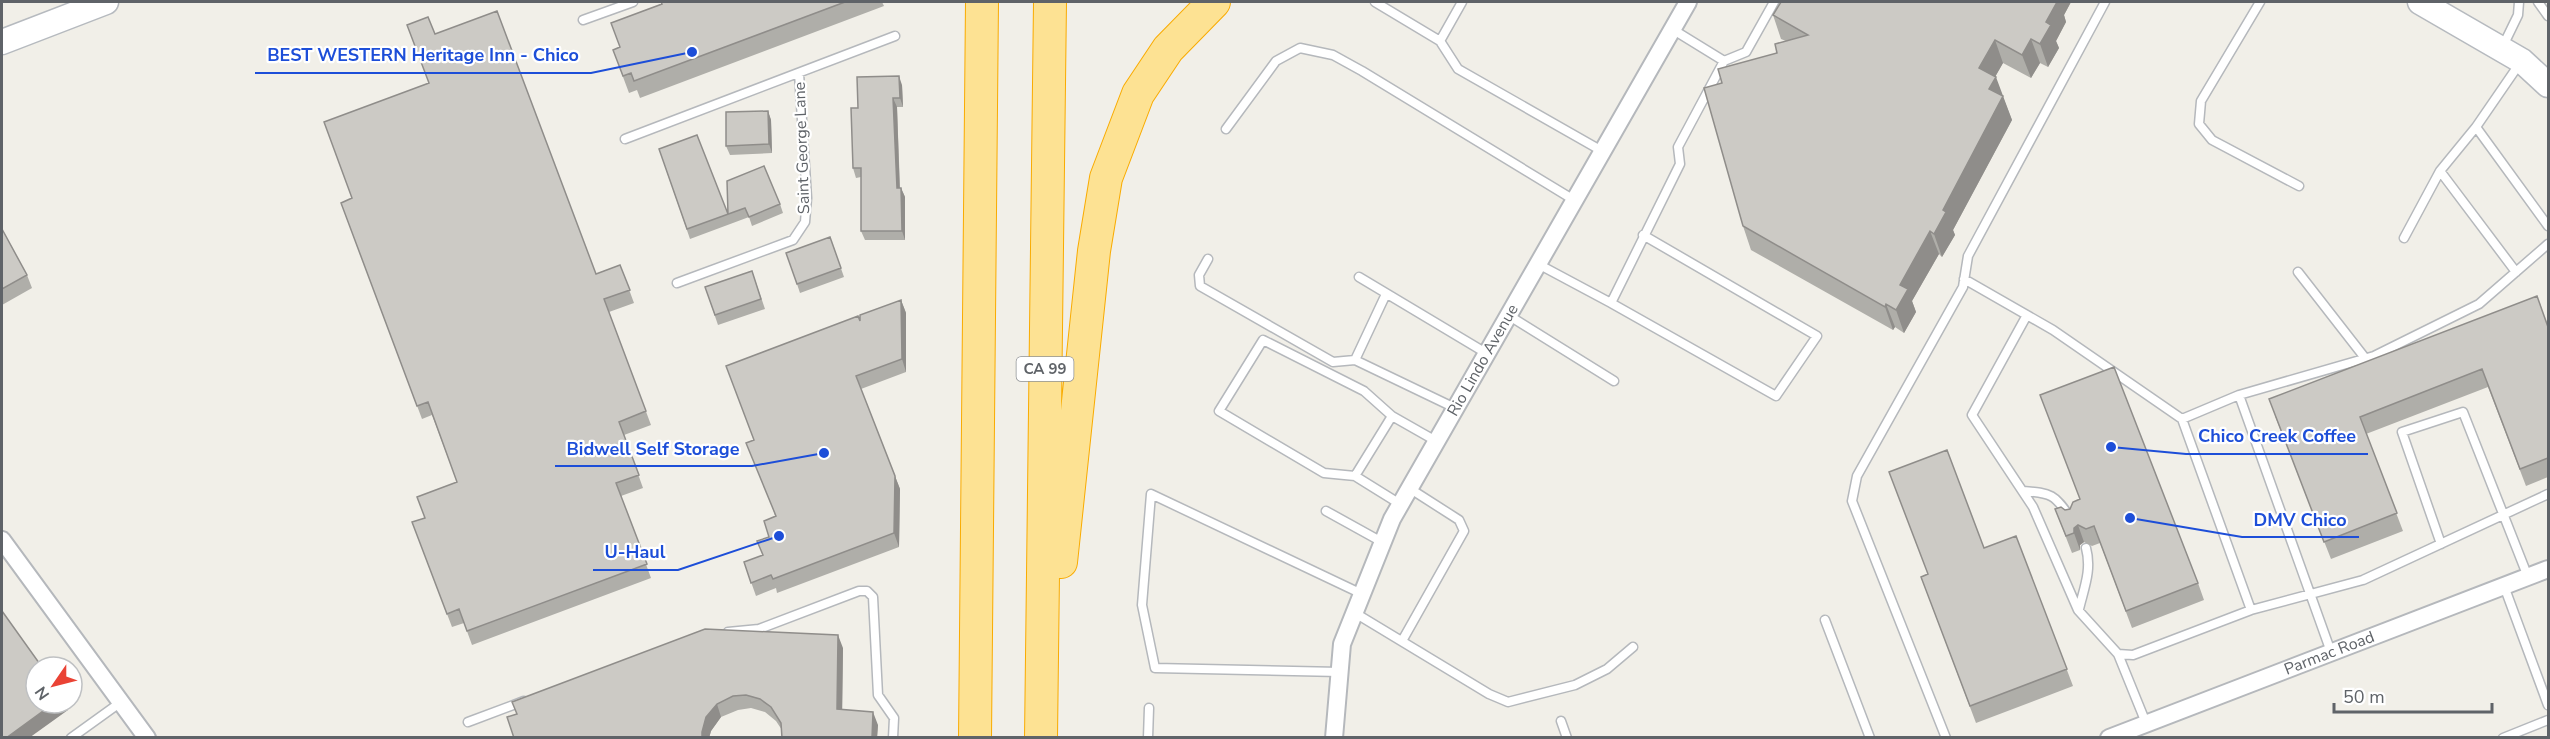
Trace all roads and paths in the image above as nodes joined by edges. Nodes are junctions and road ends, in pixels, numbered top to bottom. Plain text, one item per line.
1 (106, 2) edge
2 (633, 2) edge
3 (969, 2) edge
4 (982, 2) edge
5 (1050, 2) edge
6 (1214, 2) edge
7 (1375, 2) edge
8 (1462, 2) edge
9 (1688, 2) edge
10 (1774, 2) edge
11 (2104, 2) edge
12 (2260, 2) edge
13 (2420, 2) edge
14 (2519, 2) edge
15 (2538, 2) edge
16 (2548, 16) edge
17 (583, 20) dead end
18 (1672, 29) junction
19 (896, 36) dead end
20 (1440, 41) junction
21 (2, 42) edge
22 (2512, 55) junction
23 (981, 59) junction
24 (1724, 61) junction
25 (799, 73) junction
26 (2548, 85) edge
27 (2476, 127) junction
28 (1226, 129) dead end
29 (625, 139) dead end
30 (1602, 151) junction
31 (2440, 171) junction
32 (2299, 186) dead end
33 (1574, 200) junction
34 (2548, 226) edge
35 (1643, 235) junction
36 (2404, 238) dead end
37 (2548, 244) edge
38 (1208, 259) dead end
39 (1538, 264) junction
40 (2298, 272) dead end
41 (2516, 273) junction
42 (1359, 277) dead end
43 (1964, 279) junction
44 (677, 283) dead end
45 (1386, 294) junction
46 (1611, 303) junction
47 (1508, 315) junction
48 (2027, 315) junction
49 (1314, 351) junction
50 (1486, 353) junction
51 (2365, 358) junction
52 (1355, 360) junction
53 (1308, 363) junction
54 (1614, 381) dead end
55 (2239, 395) junction
56 (1455, 408) junction
57 (1392, 416) junction
58 (2182, 418) junction
59 (1436, 441) junction
60 (1355, 476) junction
61 (1409, 488) junction
62 (2023, 491) junction
63 (2548, 494) edge
64 (1400, 504) junction
65 (1326, 511) dead end
66 (2504, 515) junction
67 (2073, 521) edge
68 (2, 540) edge
69 (1382, 542) junction
70 (2441, 544) junction
71 (2086, 548) edge
72 (2548, 569) edge
73 (2528, 577) junction
74 (2504, 586) junction
75 (1362, 594) junction
76 (2311, 594) junction
77 (1043, 595) junction
78 (2079, 610) junction
79 (2251, 610) junction
80 (1354, 613) junction
81 (1825, 620) dead end
82 (719, 632) edge
83 (1402, 641) junction
84 (1633, 647) dead end
85 (2331, 652) junction
86 (2118, 654) junction
87 (1340, 672) junction
88 (534, 698) edge
89 (121, 702) junction
90 (2548, 705) edge
91 (1149, 708) dead end
92 (2548, 720) edge
93 (1560, 721) dead end
94 (468, 722) dead end
95 (2146, 723) junction
96 (2127, 734) edge
97 (71, 738) edge
98 (147, 738) edge
99 (893, 738) edge
100 (975, 738) edge
101 (1041, 738) edge
102 (1148, 738) edge
103 (1334, 738) edge
104 (1567, 738) edge
105 (1870, 738) edge
106 (1946, 738) edge
107 (2109, 738) edge
108 (2503, 738) edge

1 - 21 main road
2 - 17 lane
3 - 23 highway
4 - 23 highway
5 - 77 highway, CA 99
6 - 77 highway
7 - 20 lane
8 - 20 lane
9 - 18 street, Rio Lindo Avenue
10 - 24 lane
11 - 43 lane
12 - 32 lane
13 - 22 main road
14 - 22 lane
15 - 16 lane
18 - 24 lane
18 - 30 street, Rio Lindo Avenue
19 - 25 lane
20 - 30 lane
22 - 26 main road
22 - 27 lane
23 - 100 highway
24 - 35 lane
25 - 29 lane
25 - 44 lane, Saint George Lane
27 - 31 lane
27 - 34 lane
28 - 33 lane
30 - 33 street, Rio Lindo Avenue
31 - 36 lane
31 - 41 lane
33 - 39 street, Rio Lindo Avenue
35 - 46 lane
35 - 46 lane
37 - 41 lane
38 - 49 lane
39 - 46 lane
39 - 47 street, Rio Lindo Avenue
40 - 51 lane
41 - 51 lane
42 - 45 lane
43 - 48 lane
43 - 106 lane
45 - 50 lane
45 - 52 lane
47 - 50 street, Rio Lindo Avenue
47 - 54 lane
48 - 58 lane
48 - 62 lane
49 - 52 lane
49 - 53 lane
50 - 56 street, Rio Lindo Avenue
51 - 55 lane
52 - 56 lane
53 - 57 lane
53 - 60 lane
55 - 58 lane
55 - 76 lane
56 - 59 street, Rio Lindo Avenue
57 - 59 lane
57 - 60 lane
58 - 79 lane
59 - 61 street, Rio Lindo Avenue
60 - 64 lane
61 - 64 street, Rio Lindo Avenue
61 - 83 lane
62 - 67 lane
62 - 78 lane
63 - 66 lane
64 - 69 street, Rio Lindo Avenue
65 - 69 lane
66 - 70 lane
66 - 70 lane
66 - 73 lane
68 - 89 street
69 - 75 street, Rio Lindo Avenue
70 - 76 lane
71 - 78 lane
72 - 73 street, Parmac Road
73 - 74 street, Parmac Road
74 - 85 street, Parmac Road
74 - 90 lane
75 - 80 street, Rio Lindo Avenue
75 - 87 lane
76 - 79 lane
76 - 85 lane
77 - 101 highway, CA 99
78 - 86 lane
79 - 86 lane
80 - 83 lane
80 - 87 street, Rio Lindo Avenue
81 - 105 lane
82 - 99 lane
83 - 84 lane
85 - 95 street, Parmac Road
86 - 95 lane
87 - 103 street, Rio Lindo Avenue
88 - 94 lane
89 - 97 lane
89 - 98 street
91 - 102 lane
92 - 108 lane
93 - 104 lane
95 - 96 street, Parmac Road
96 - 107 street, Parmac Road

